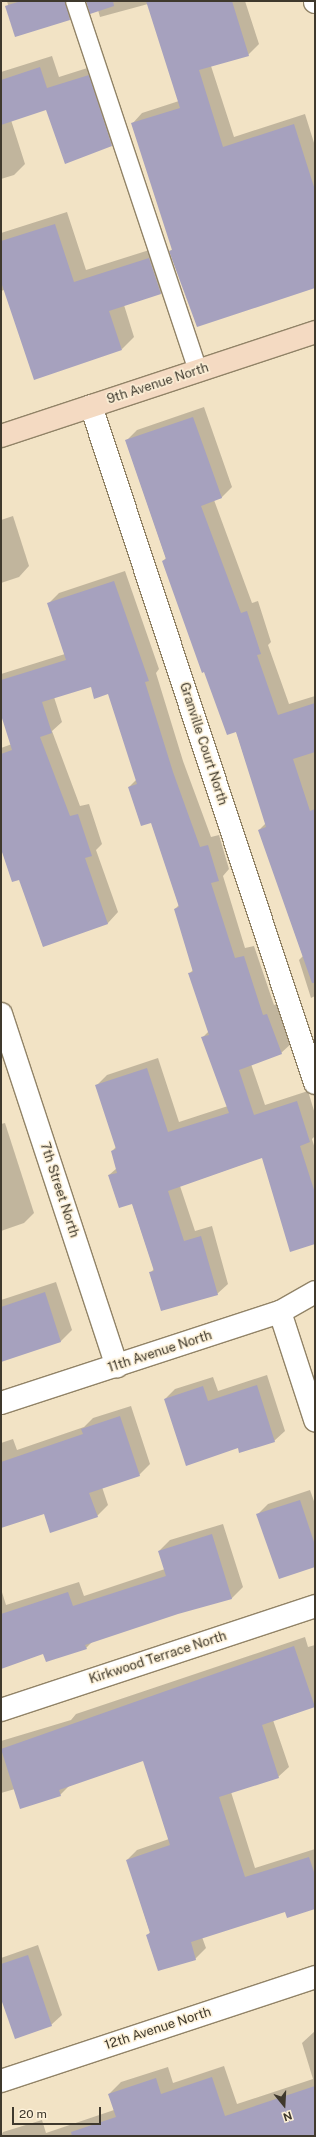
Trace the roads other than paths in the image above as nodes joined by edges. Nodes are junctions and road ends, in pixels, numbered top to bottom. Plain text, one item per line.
1 (75, 1) edge
2 (315, 332) edge
3 (198, 371) junction
4 (91, 406) junction
5 (1, 436) edge
6 (1, 1014) edge
7 (315, 1083) edge
8 (315, 1292) edge
9 (280, 1312) junction
10 (118, 1366) junction
11 (1, 1403) edge
12 (315, 1420) edge
13 (315, 1606) edge
14 (1, 1710) edge
15 (315, 1977) edge
16 (1, 2081) edge

1 - 3 lane
2 - 3 street, 9th Avenue North
3 - 4 street, 9th Avenue North
4 - 5 street, 9th Avenue North
4 - 7 street, Granville Court North
6 - 10 street, 7th Street North
8 - 9 street, 11th Avenue North
9 - 10 street, 11th Avenue North
9 - 12 street
10 - 11 street, 11th Avenue North
13 - 14 street, Kirkwood Terrace North
15 - 16 street, 12th Avenue North

